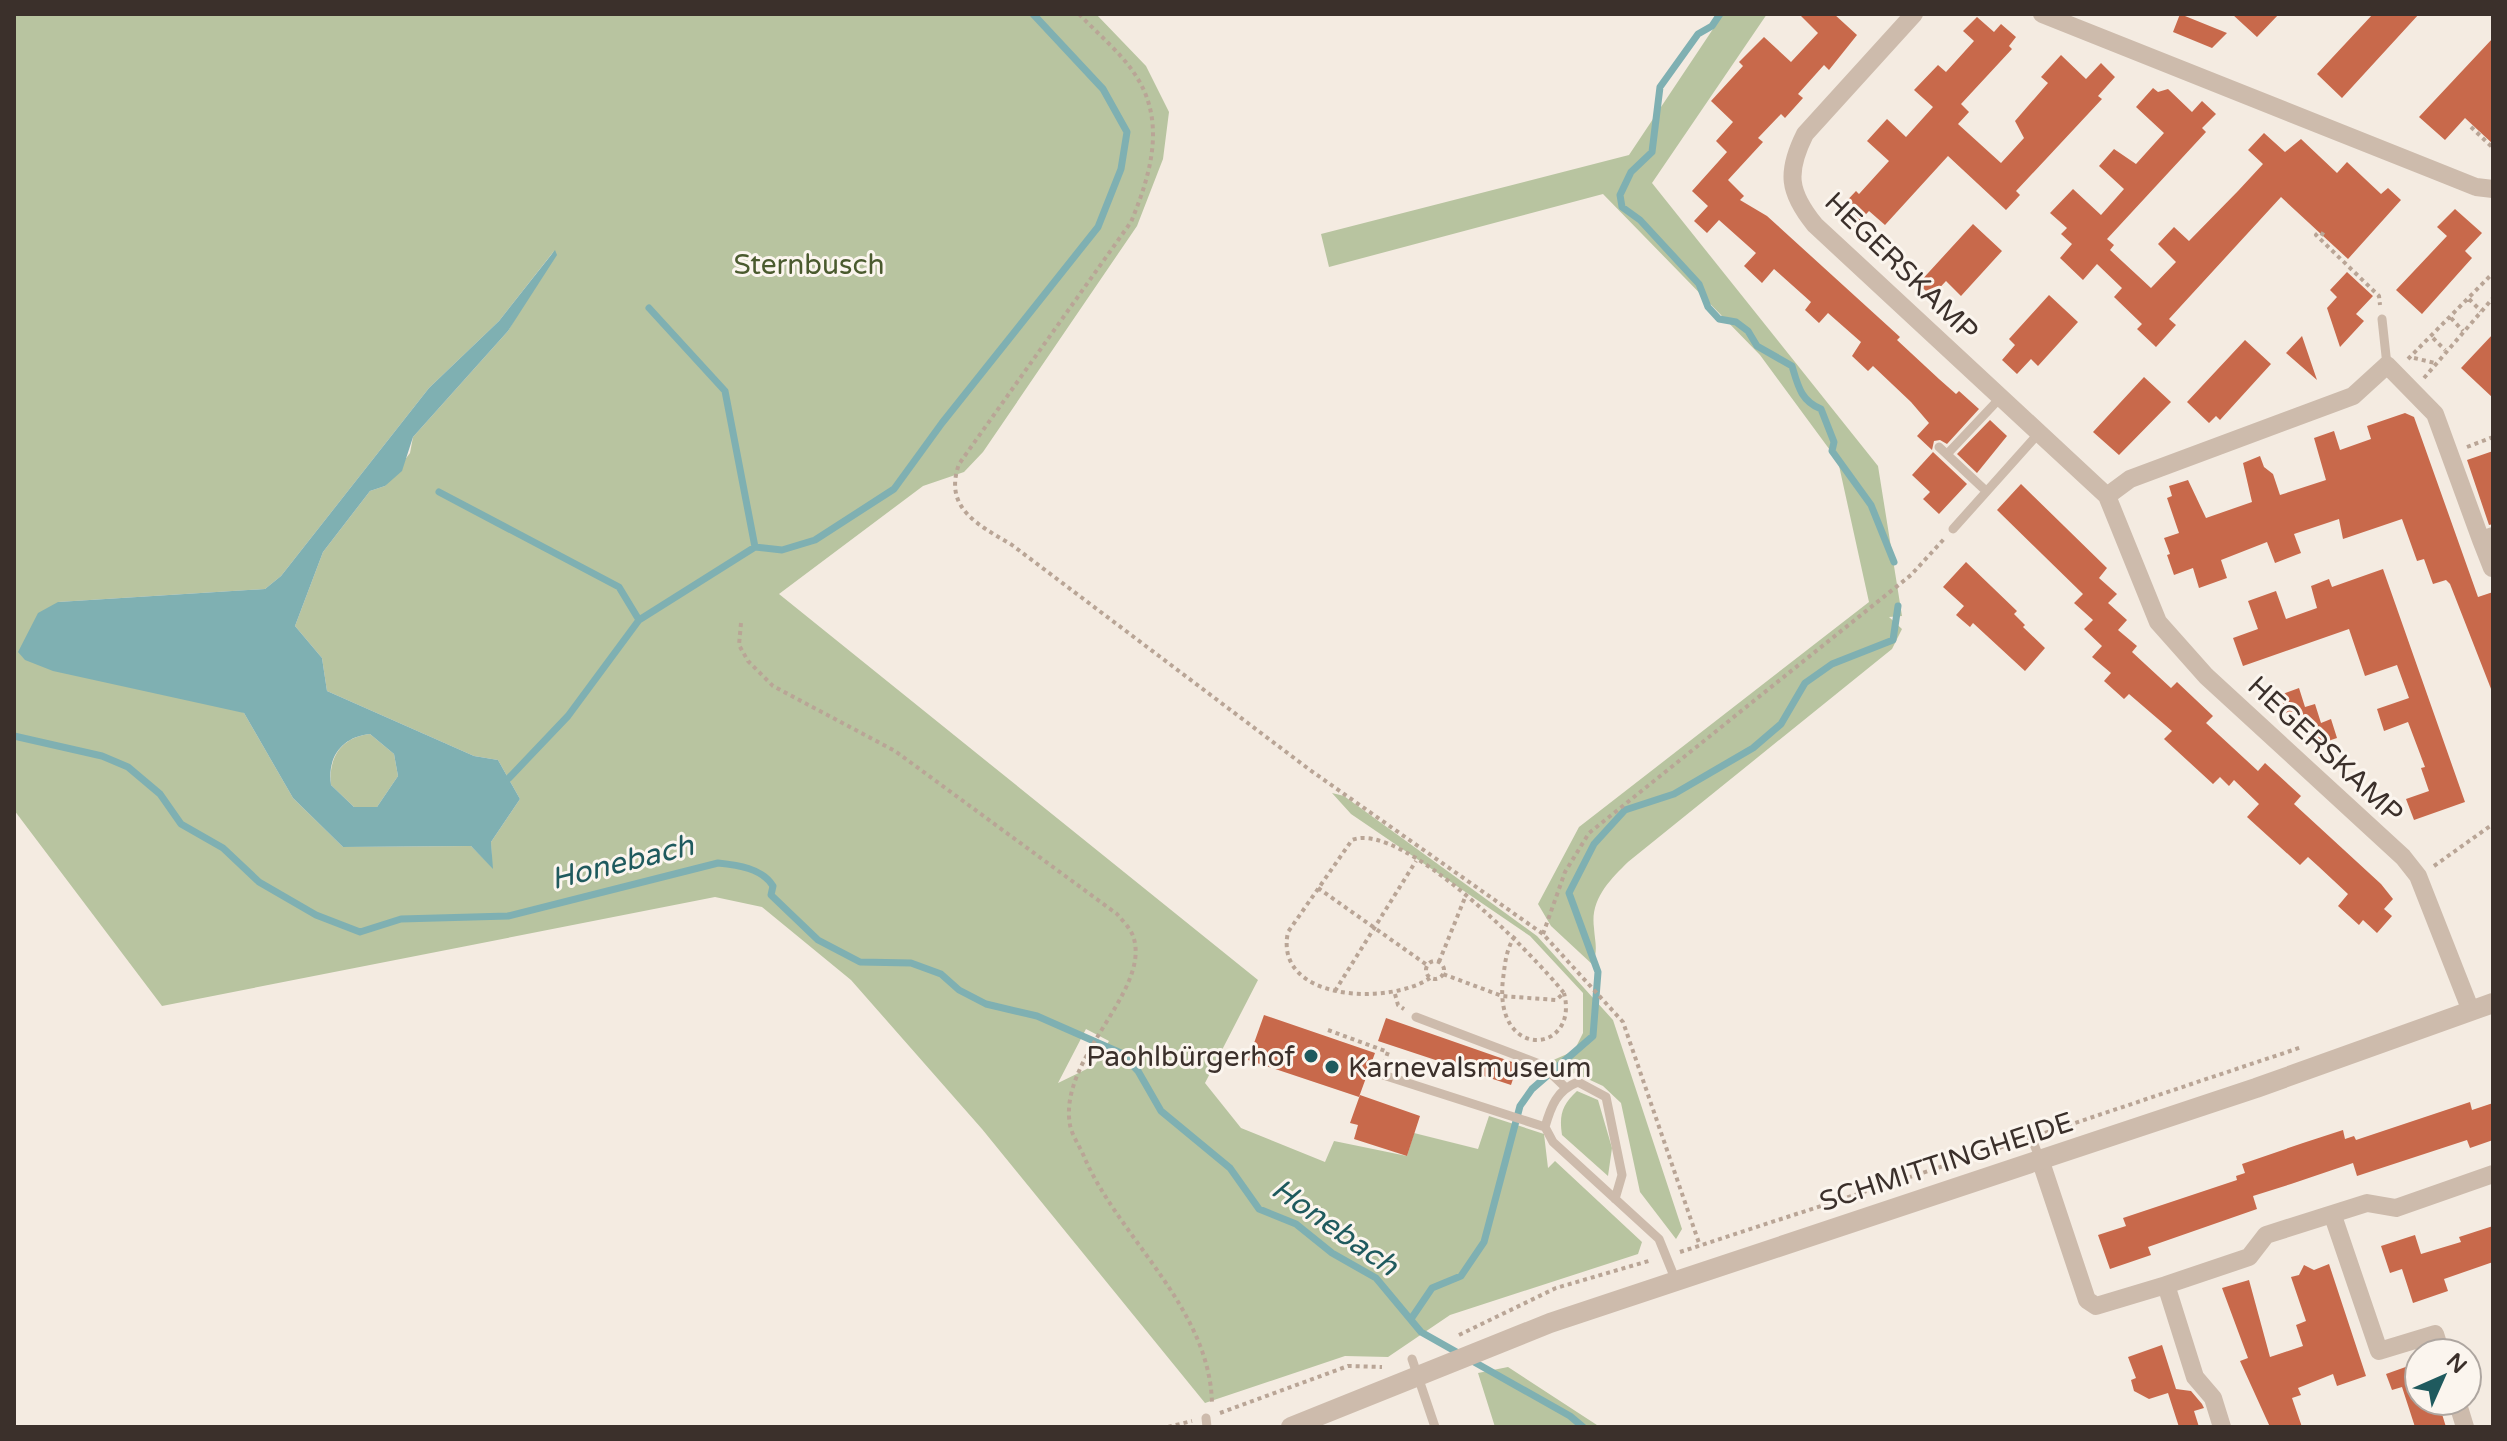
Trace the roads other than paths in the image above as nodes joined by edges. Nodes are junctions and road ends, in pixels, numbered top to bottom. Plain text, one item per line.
1 (1914, 14) edge
2 (2042, 14) edge
3 (2493, 189) edge
4 (2382, 319) road end
5 (2387, 365) junction
6 (2001, 397) junction
7 (2039, 433) junction
8 (1939, 447) dead end
9 (1950, 451) dead end
10 (1986, 491) junction
11 (2107, 496) junction
12 (1953, 529) road end
13 (2487, 538) edge
14 (2492, 568) edge
15 (2493, 1003) edge
16 (2471, 1011) junction
17 (1416, 1017) dead end
18 (1380, 1074) road end
19 (1562, 1084) junction
20 (1545, 1127) junction
21 (2031, 1137) road end
22 (2040, 1159) junction
23 (2493, 1174) edge
24 (1615, 1199) junction
25 (2333, 1216) junction
26 (1676, 1281) junction
27 (2166, 1285) junction
28 (2403, 1344) edge
29 (1416, 1368) junction
30 (1291, 1427) edge
31 (1435, 1427) edge
32 (2222, 1427) edge

1 - 6 street, HEGERSKAMP
2 - 3 street
4 - 5 lane
5 - 11 street
5 - 13 street
6 - 7 street, HEGERSKAMP
6 - 9 lane
7 - 10 lane
7 - 11 street, HEGERSKAMP
8 - 10 lane
10 - 12 lane
11 - 16 street, HEGERSKAMP
13 - 14 street
15 - 16 street, SCHMITTINGHEIDE
16 - 22 street, SCHMITTINGHEIDE
17 - 19 lane
18 - 20 lane
19 - 20 lane
19 - 24 lane
20 - 24 lane
21 - 22 lane
22 - 26 street, SCHMITTINGHEIDE
22 - 27 street
23 - 25 street
24 - 26 lane
25 - 27 street
25 - 28 street
26 - 29 street, SCHMITTINGHEIDE
27 - 32 street
29 - 30 street, SCHMITTINGHEIDE
29 - 31 lane

